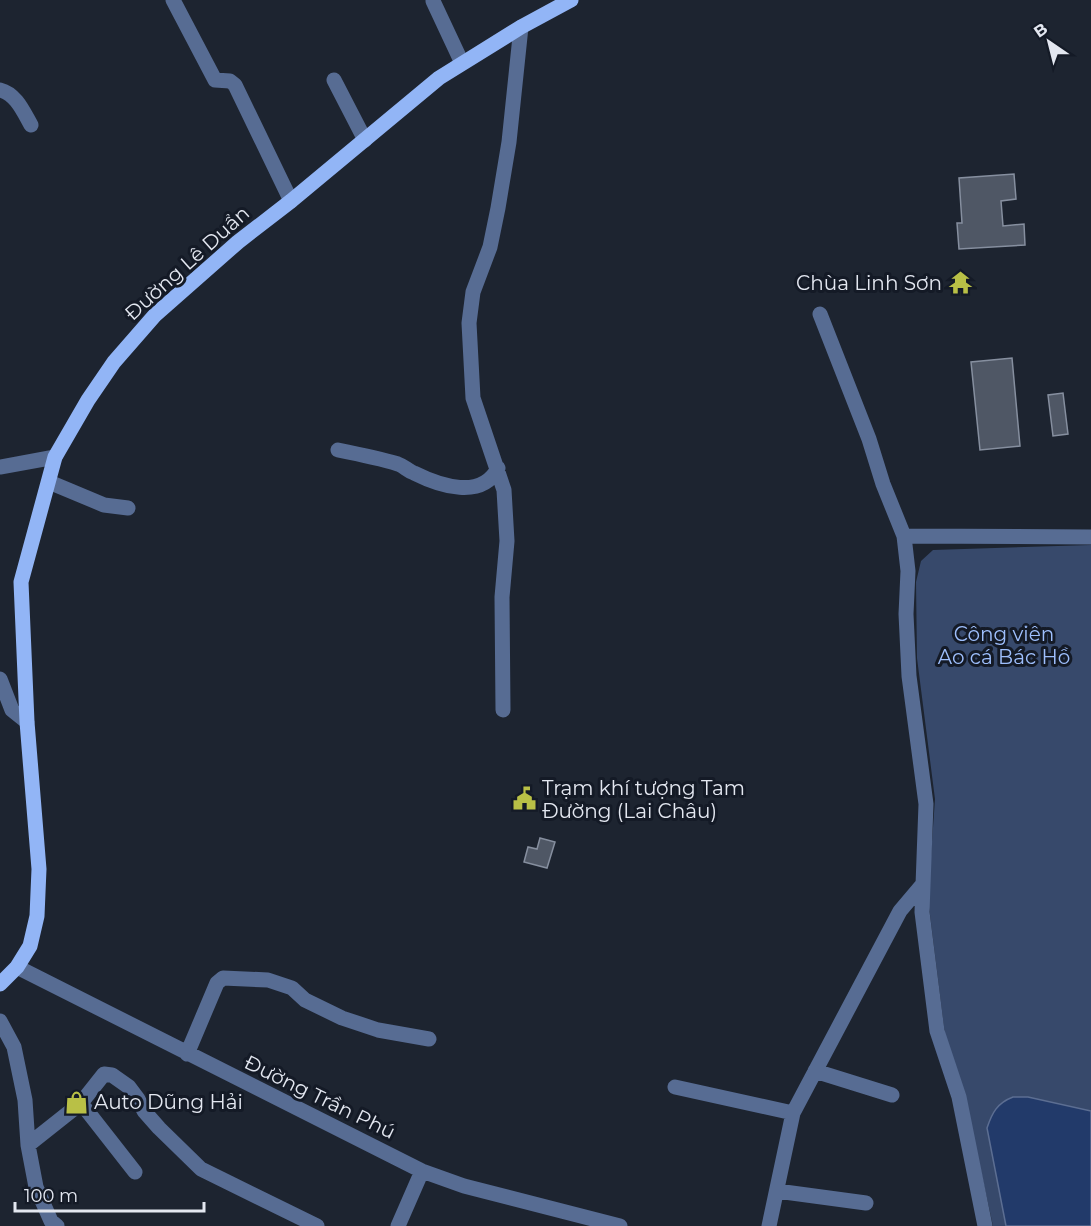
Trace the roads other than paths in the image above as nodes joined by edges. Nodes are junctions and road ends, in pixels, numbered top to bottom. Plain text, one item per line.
1 (173, 0) edge
2 (571, 0) edge
3 (433, 1) edge
4 (521, 27) junction
5 (462, 63) junction
6 (334, 80) dead end
7 (0, 90) edge
8 (31, 125) dead end
9 (365, 140) junction
10 (291, 201) junction
11 (820, 314) dead end
12 (338, 450) dead end
13 (55, 457) junction
14 (0, 467) edge
15 (498, 468) junction
16 (49, 482) junction
17 (128, 508) dead end
18 (904, 536) junction
19 (1091, 537) edge
20 (0, 679) edge
21 (503, 710) dead end
22 (27, 722) junction
23 (922, 885) junction
24 (17, 968) junction
25 (0, 984) edge
26 (0, 1021) edge
27 (429, 1039) dead end
28 (187, 1054) junction
29 (815, 1071) junction
30 (675, 1087) dead end
31 (891, 1095) dead end
32 (81, 1103) junction
33 (793, 1113) junction
34 (28, 1145) junction
35 (422, 1171) junction
36 (135, 1172) dead end
37 (777, 1191) junction
38 (866, 1203) dead end
39 (57, 1226) edge
40 (317, 1226) edge
41 (398, 1226) edge
42 (620, 1226) edge
43 (768, 1226) edge
44 (985, 1226) edge

1 - 10 street
2 - 4 main road, Đường Lê Duẩn
3 - 5 street
4 - 5 main road, Đường Lê Duẩn
4 - 15 street
5 - 9 main road, Đường Lê Duẩn
6 - 9 street
7 - 8 street
9 - 10 main road, Đường Lê Duẩn
10 - 13 main road, Đường Lê Duẩn
11 - 18 street
12 - 15 street
13 - 14 street
13 - 16 main road, Đường Lê Duẩn
15 - 21 street
16 - 17 street
16 - 22 main road, Đường Lê Duẩn
18 - 19 street
18 - 23 street
20 - 22 street
22 - 24 main road, Đường Lê Duẩn
23 - 29 street
23 - 44 street
24 - 25 main road, Đường Lê Duẩn
24 - 28 street, Đường Trần Phú
26 - 34 street
27 - 28 street
28 - 35 street, Đường Trần Phú
29 - 31 street
29 - 33 street
30 - 33 street
32 - 34 street
32 - 36 street
32 - 40 street
33 - 37 street
34 - 39 street
35 - 41 street
35 - 42 street, Đường Trần Phú
37 - 38 street
37 - 43 street

